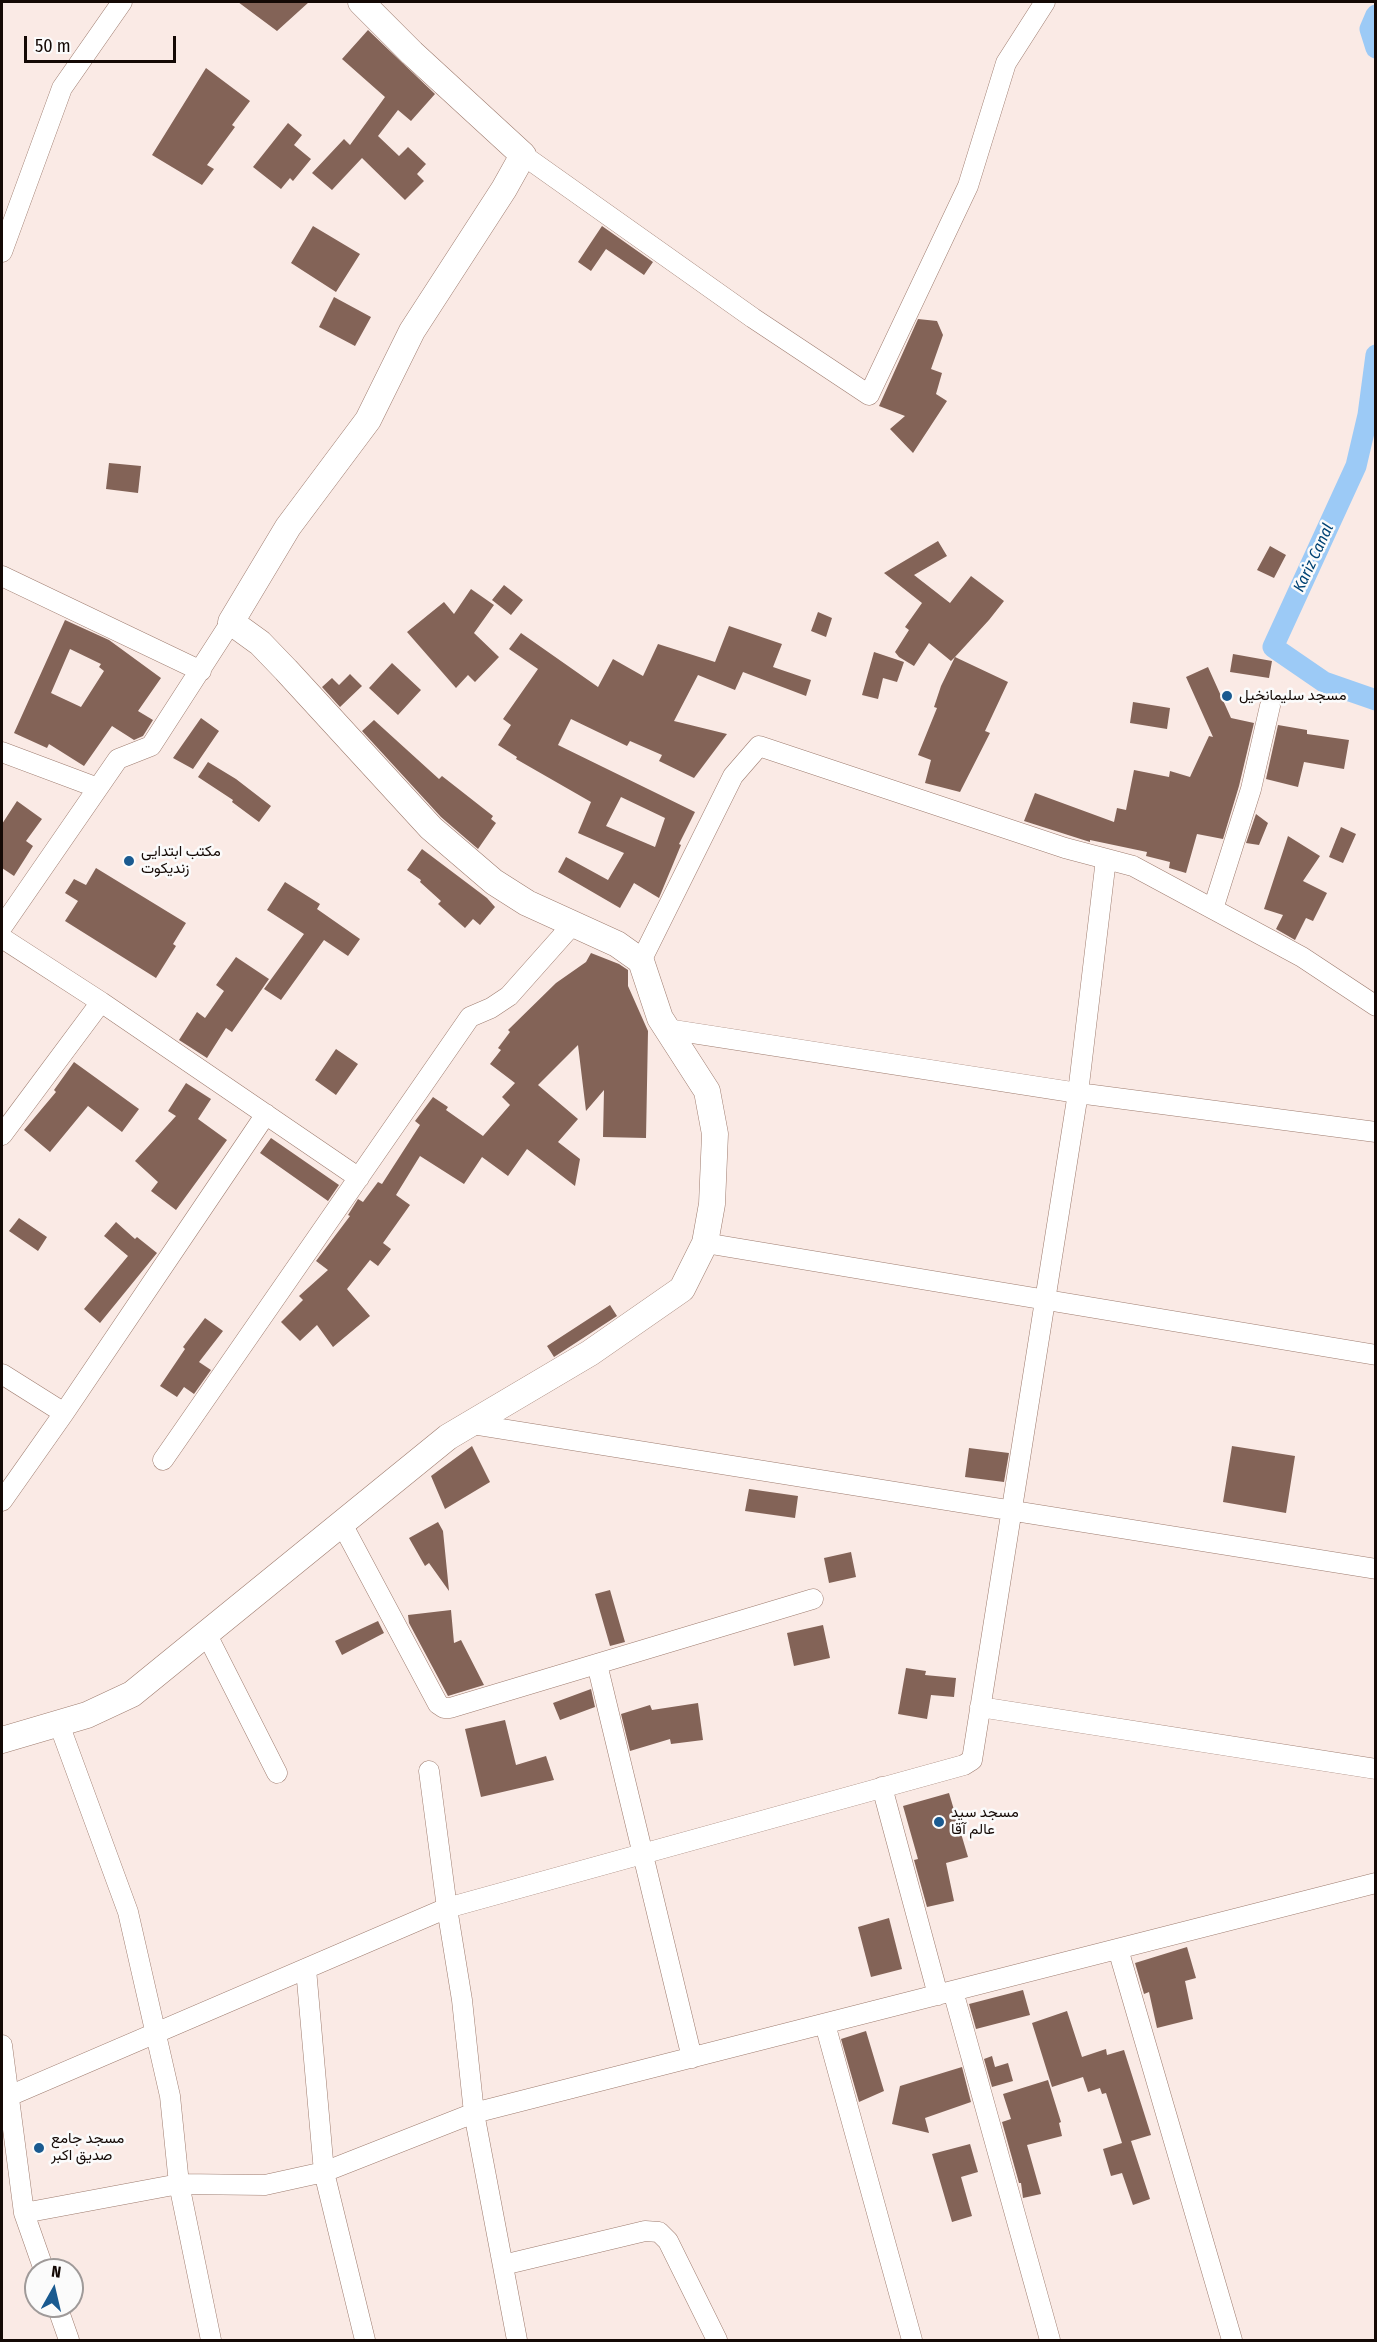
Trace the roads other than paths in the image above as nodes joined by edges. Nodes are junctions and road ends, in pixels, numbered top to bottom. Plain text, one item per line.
1 (122, 2) edge
2 (361, 2) edge
3 (1045, 2) edge
4 (523, 155) junction
5 (2, 252) edge
6 (2, 576) edge
7 (231, 622) junction
8 (201, 671) junction
9 (1270, 706) dead end
10 (2, 752) edge
11 (98, 788) junction
12 (1106, 859) junction
13 (1213, 909) junction
14 (573, 924) junction
15 (2, 927) edge
16 (2, 938) edge
17 (640, 962) junction
18 (101, 1002) junction
19 (1376, 1006) edge
20 (667, 1029) junction
21 (1078, 1093) junction
22 (266, 1114) junction
23 (1376, 1132) edge
24 (2, 1135) edge
25 (359, 1178) junction
26 (705, 1243) junction
27 (1045, 1300) junction
28 (1376, 1355) edge
29 (2, 1374) edge
30 (64, 1413) junction
31 (471, 1424) junction
32 (163, 1460) dead end
33 (2, 1501) edge
34 (1012, 1510) junction
35 (342, 1524) junction
36 (1376, 1569) edge
37 (813, 1599) dead end
38 (206, 1633) junction
39 (597, 1664) junction
40 (981, 1707) junction
41 (60, 1724) junction
42 (2, 1740) edge
43 (1376, 1769) edge
44 (429, 1771) dead end
45 (278, 1773) dead end
46 (882, 1788) junction
47 (642, 1854) junction
48 (1376, 1883) edge
49 (447, 1908) junction
50 (1118, 1949) junction
51 (306, 1968) junction
52 (945, 1993) junction
53 (825, 2024) junction
54 (157, 2033) junction
55 (2, 2045) edge
56 (692, 2058) junction
57 (5, 2098) edge
58 (474, 2113) junction
59 (324, 2172) junction
60 (179, 2184) junction
61 (24, 2213) junction
62 (40, 2258) edge
63 (503, 2265) junction
64 (61, 2318) edge
65 (69, 2340) edge
66 (211, 2340) edge
67 (365, 2340) edge
68 (517, 2340) edge
69 (717, 2340) edge
70 (912, 2340) edge
71 (1050, 2340) edge
72 (1232, 2340) edge

1 - 5 street
2 - 4 street
3 - 4 street
4 - 7 street
6 - 8 street
7 - 8 street
7 - 14 street
8 - 11 street
9 - 13 street
10 - 11 street
11 - 15 street
12 - 13 street
12 - 17 street
12 - 21 street
13 - 19 street
14 - 17 street
14 - 25 street
16 - 18 street
17 - 20 street
18 - 22 street
18 - 24 street
20 - 21 street
20 - 26 street
21 - 23 street
21 - 27 street
22 - 25 street
22 - 30 street
25 - 32 street
26 - 27 street
26 - 31 street
27 - 28 street
27 - 34 street
29 - 30 street
30 - 33 street
31 - 34 street
31 - 35 street
34 - 36 street
34 - 40 street
35 - 38 street
35 - 39 street
37 - 39 street
38 - 41 street
38 - 45 street
39 - 47 street
40 - 43 street
40 - 46 street
41 - 42 street
41 - 54 street
44 - 49 street
46 - 47 street
46 - 52 street
47 - 49 street
47 - 56 street
48 - 50 street
49 - 51 street
49 - 58 street
50 - 52 street
50 - 72 street
51 - 54 street
51 - 59 street
52 - 53 street
52 - 71 street
53 - 56 street
53 - 70 street
54 - 57 street
54 - 60 street
55 - 57 street
56 - 58 street
57 - 61 street
58 - 59 street
58 - 63 street
59 - 60 street
59 - 67 street
60 - 61 street
60 - 66 street
61 - 62 street
63 - 68 street
63 - 69 street
64 - 65 street

